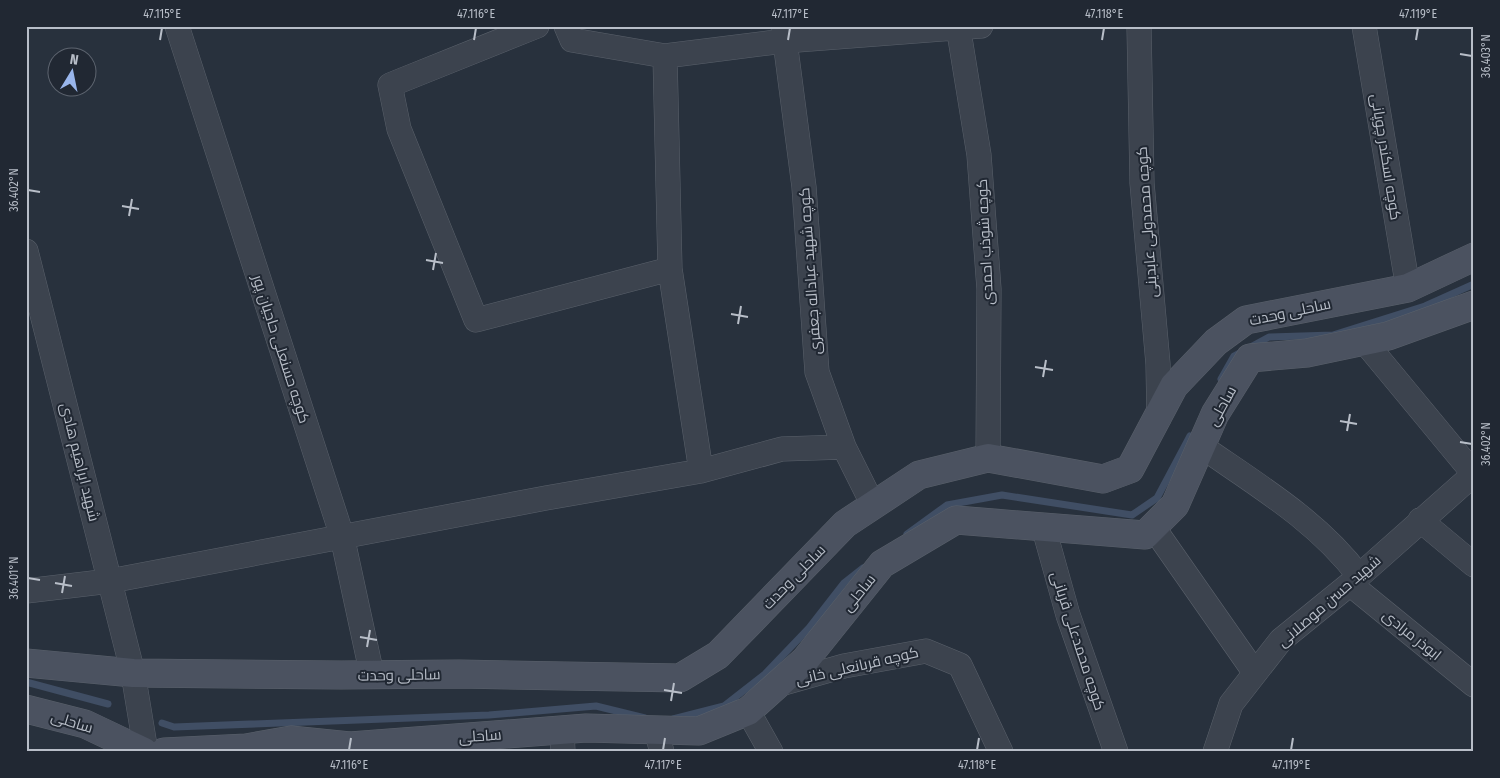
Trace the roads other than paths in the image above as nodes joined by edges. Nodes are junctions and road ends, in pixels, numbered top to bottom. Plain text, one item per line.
1 (177, 26) edge
2 (536, 26) edge
3 (566, 26) edge
4 (1139, 26) edge
5 (1364, 26) edge
6 (966, 27) edge
7 (784, 33) edge
8 (665, 56) junction
9 (26, 251) edge
10 (1474, 257) edge
11 (670, 269) junction
12 (1408, 288) junction
13 (1474, 305) edge
14 (1364, 341) junction
15 (1159, 418) junction
16 (1201, 446) junction
17 (844, 447) junction
18 (988, 458) junction
19 (701, 472) junction
20 (1474, 474) edge
21 (873, 505) junction
22 (1420, 520) junction
23 (1153, 527) junction
24 (1044, 529) junction
25 (342, 536) junction
26 (1474, 565) edge
27 (110, 580) junction
28 (1355, 580) junction
29 (26, 591) edge
30 (26, 663) edge
31 (133, 673) junction
32 (1255, 673) junction
33 (372, 675) junction
34 (776, 685) junction
35 (1474, 685) edge
36 (26, 709) edge
37 (748, 711) junction
38 (562, 741) edge
39 (659, 741) edge
40 (293, 746) edge
41 (145, 752) edge
42 (164, 752) edge
43 (771, 752) edge
44 (1001, 752) edge
45 (1116, 752) edge
46 (1215, 752) edge

1 - 25 street, کوچه حسنعلی حاجیان پور
2 - 11 street
3 - 8 street
4 - 15 street, کوچه محمدولی عابدینی
5 - 12 street, کوچه اسکندر چوپانی
6 - 7 street
6 - 18 street, کوچه شوذب احمدی
7 - 8 street
7 - 17 street, کوچه شهید عباداله جعفری
8 - 11 street
9 - 27 street, شهید ابراهیم هادی
10 - 12 street, ساحلی وحدت
11 - 19 street
12 - 15 street, ساحلی وحدت
13 - 14 street, ساحلی
14 - 16 street, ساحلی
14 - 20 street
15 - 18 street, ساحلی وحدت
16 - 23 street, ساحلی
16 - 28 street, ابوذر مرادی
17 - 19 street
17 - 21 street, کوچه شهید عباداله جعفری
18 - 21 street, ساحلی وحدت
19 - 25 street
20 - 22 street, شهید حسن موصلانی
21 - 33 street, ساحلی وحدت
22 - 26 street
22 - 28 street, شهید حسن موصلانی
23 - 24 street, ساحلی
23 - 32 street
24 - 34 street, ساحلی
24 - 45 street, کوچه محمدعلی قربانی
25 - 27 street
25 - 33 street, کوچه حسنعلی حاجیان پور
27 - 29 street
27 - 31 street, شهید ابراهیم هادی
28 - 32 street, شهید حسن موصلانی
28 - 35 street, ابوذر مرادی
30 - 31 street, ساحلی وحدت
31 - 33 street, ساحلی وحدت
31 - 41 street, شهید ابراهیم هادی
32 - 46 street, شهید حسن موصلانی
34 - 37 street, ساحلی
34 - 44 street, کوچه قربانعلی خانی
36 - 41 street, ساحلی
37 - 39 street, ساحلی
37 - 43 street
38 - 39 street, ساحلی
38 - 40 street, ساحلی
40 - 42 street, ساحلی

